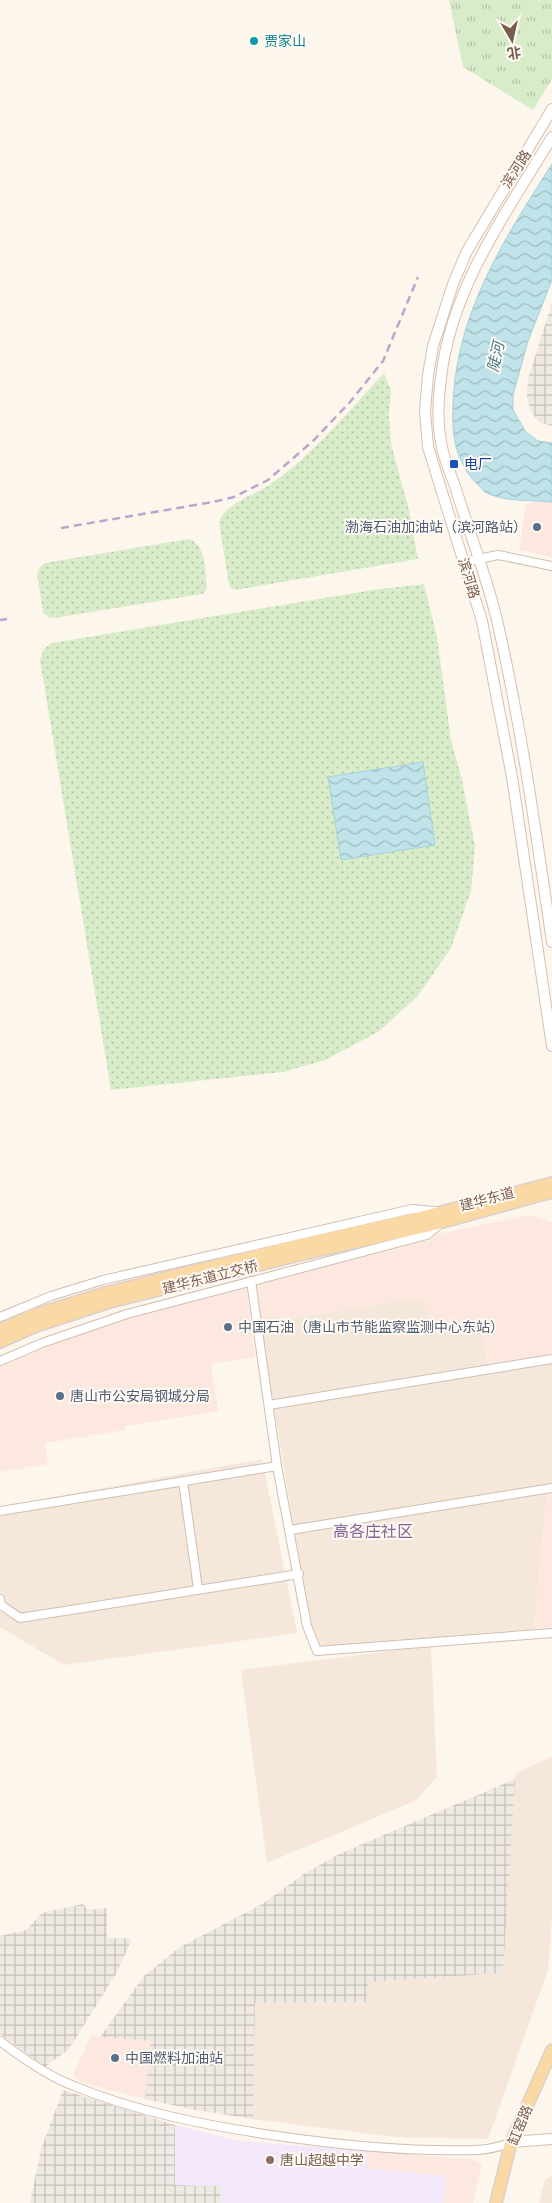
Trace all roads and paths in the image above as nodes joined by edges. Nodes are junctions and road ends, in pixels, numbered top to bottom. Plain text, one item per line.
1 (552, 109) edge
2 (552, 137) edge
3 (478, 559) junction
4 (464, 562) junction
5 (552, 566) edge
6 (552, 942) edge
7 (552, 1046) edge
8 (552, 1182) edge
9 (552, 1192) edge
10 (444, 1216) junction
11 (423, 1222) junction
12 (251, 1282) junction
13 (0, 1317) edge
14 (0, 1330) edge
15 (0, 1342) edge
16 (552, 1359) edge
17 (0, 1361) edge
18 (269, 1406) junction
19 (278, 1466) junction
20 (183, 1480) junction
21 (552, 1488) edge
22 (0, 1511) edge
23 (290, 1530) junction
24 (298, 1574) junction
25 (198, 1590) junction
26 (0, 1598) edge
27 (552, 1633) edge
28 (0, 2040) edge
29 (552, 2050) edge
30 (552, 2139) edge
31 (511, 2142) junction
32 (496, 2203) edge

1 - 4 main road, 滨河路
2 - 3 main road, 滨河路
3 - 4 street
3 - 5 street
3 - 6 main road, 滨河路
4 - 7 main road, 滨河路
8 - 10 main road, 建华东道
9 - 10 main road, 建华东道
10 - 11 main road, 建华东道
10 - 12 street
10 - 13 street
11 - 14 main road, 建华东道立交桥
11 - 15 main road, 建华东道立交桥
12 - 17 street
12 - 18 street
16 - 18 street
18 - 19 street
19 - 20 street
19 - 23 street
20 - 22 street
20 - 25 street
21 - 23 street
23 - 24 street
24 - 25 street
24 - 27 street
25 - 26 street
28 - 31 street
29 - 31 main road, 缸窑路
30 - 31 main road
31 - 32 main road, 缸窑路

